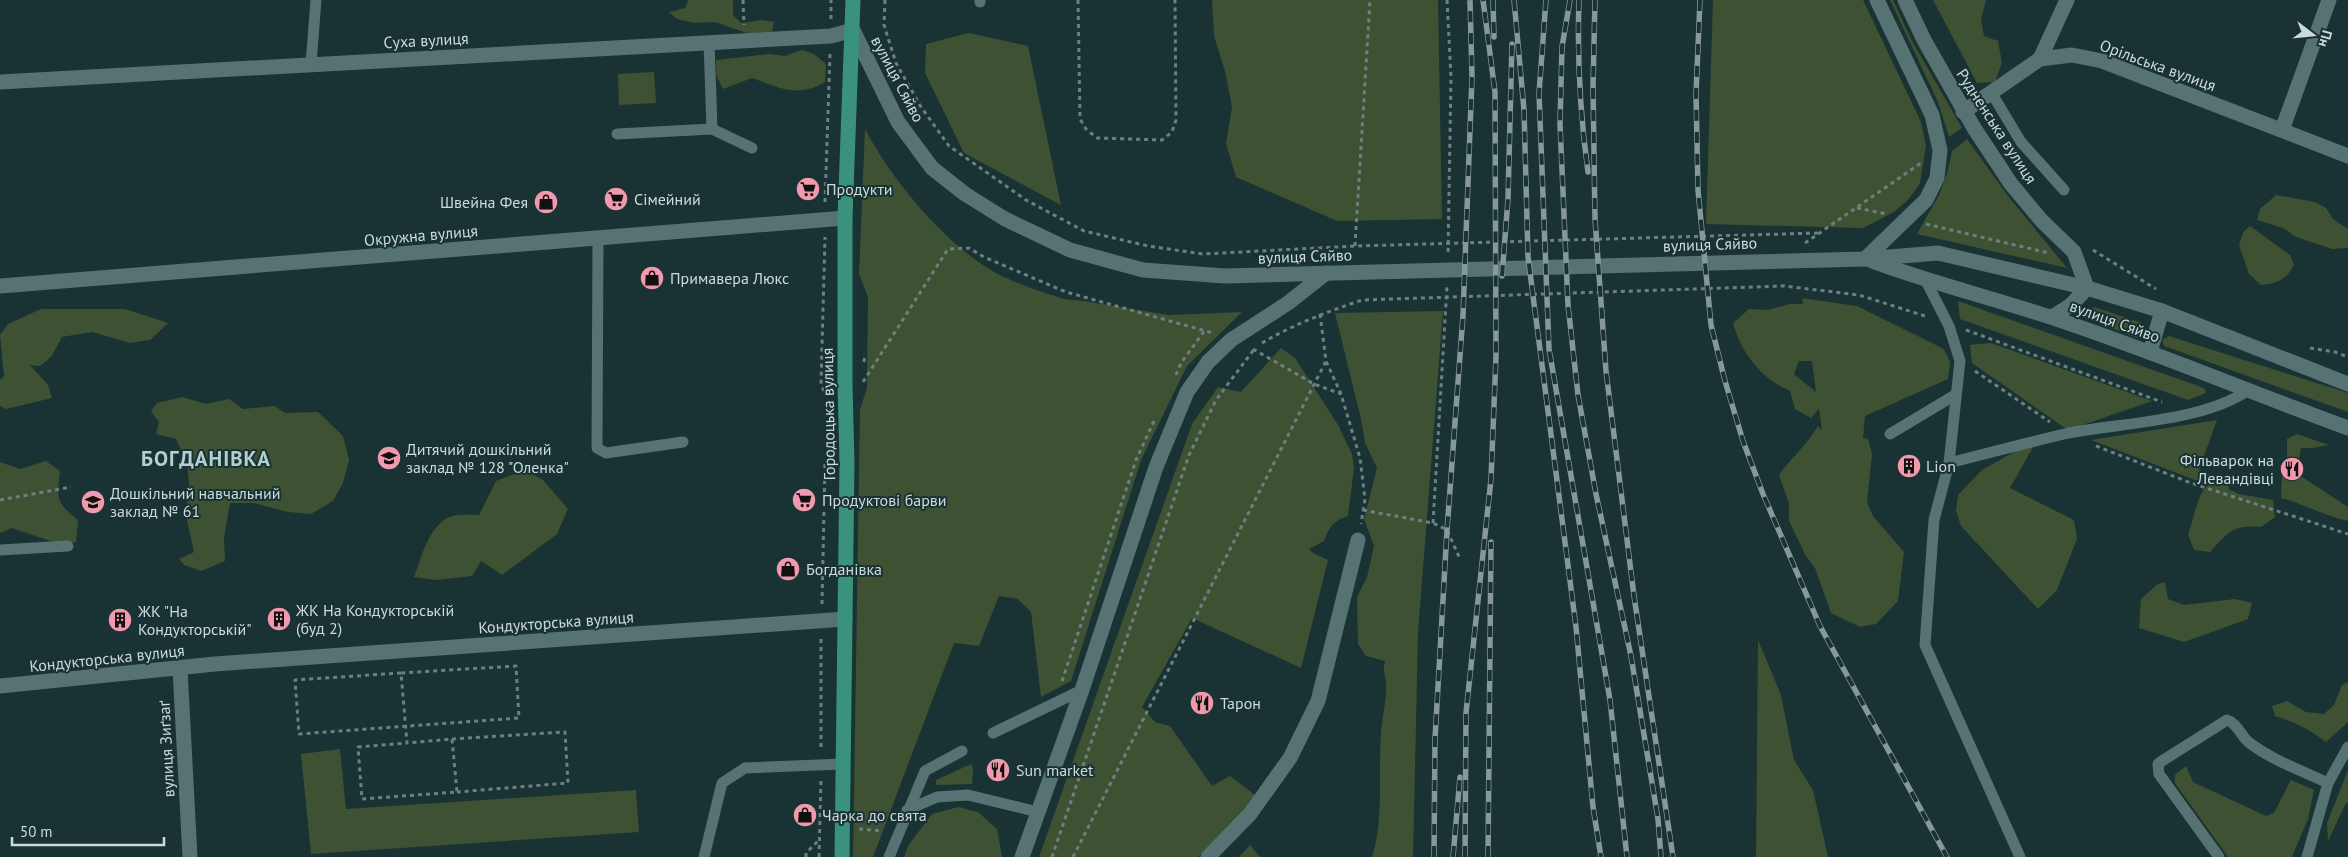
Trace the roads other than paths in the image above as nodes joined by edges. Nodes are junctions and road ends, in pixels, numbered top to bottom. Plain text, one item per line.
1 (316, 0) edge
2 (854, 0) edge
3 (1877, 0) edge
4 (1905, 0) edge
5 (2067, 0) edge
6 (2329, 0) edge
7 (853, 30) junction
8 (709, 42) junction
9 (2040, 59) junction
10 (311, 64) junction
11 (0, 82) edge
12 (1991, 92) junction
13 (1963, 112) junction
14 (712, 128) junction
15 (2282, 130) junction
16 (617, 134) dead end
17 (752, 148) dead end
18 (2348, 156) edge
19 (2064, 190) dead end
20 (845, 218) junction
21 (598, 238) junction
22 (1865, 259) junction
23 (1326, 273) junction
24 (1926, 281) junction
25 (0, 286) edge
26 (2087, 288) junction
27 (2162, 311) junction
28 (2052, 317) junction
29 (2150, 352) junction
30 (2348, 384) edge
31 (2247, 391) junction
32 (1955, 396) junction
33 (2348, 428) edge
34 (1890, 434) dead end
35 (683, 442) dead end
36 (1949, 463) junction
37 (1358, 540) road end
38 (68, 546) dead end
39 (0, 550) edge
40 (845, 619) junction
41 (180, 669) junction
42 (0, 686) edge
43 (1082, 690) junction
44 (993, 732) dead end
45 (2348, 747) edge
46 (962, 751) dead end
47 (843, 764) junction
48 (2328, 783) junction
49 (907, 810) junction
50 (1038, 812) junction
51 (190, 857) edge
52 (704, 857) edge
53 (842, 857) edge
54 (889, 857) edge
55 (1022, 857) edge
56 (1208, 857) edge
57 (2020, 857) edge
58 (2219, 857) edge
59 (2307, 857) edge

1 - 10 lane
2 - 7 main road, Городоцька вулиця
3 - 22 main road
4 - 13 main road, Рудненська вулиця
5 - 9 main road
6 - 15 main road
7 - 8 main road, Суха вулиця
7 - 20 main road, Городоцька вулиця
7 - 23 main road, вулиця Сяйво
8 - 10 main road, Суха вулиця
8 - 14 lane
9 - 12 main road, Орільська вулиця
9 - 15 main road, Орільська вулиця
10 - 11 main road, Суха вулиця
12 - 13 main road, Орільська вулиця
12 - 19 lane
13 - 26 main road, Рудненська вулиця
14 - 16 lane
14 - 17 lane
15 - 18 main road, Орільська вулиця
20 - 21 main road, Окружна вулиця
20 - 40 main road, Городоцька вулиця
21 - 25 main road, Окружна вулиця
21 - 35 lane
22 - 23 main road, вулиця Сяйво
22 - 24 main road, вулиця Сяйво
22 - 26 main road, вулиця Сяйво
23 - 43 main road
24 - 28 main road, вулиця Сяйво
24 - 32 lane
26 - 27 main road, вулиця Сяйво
26 - 28 main road
27 - 29 main road
27 - 30 main road, вулиця Сяйво
28 - 29 main road, вулиця Сяйво
29 - 31 main road, вулиця Сяйво
31 - 33 main road, вулиця Сяйво
31 - 36 lane
32 - 34 lane
32 - 36 lane
36 - 57 lane
37 - 56 main road
38 - 39 lane
40 - 41 main road, Кондукторська вулиця
40 - 47 main road, Городоцька вулиця
41 - 42 main road, Кондукторська вулиця
41 - 51 main road, вулиця Зиґзаґ
43 - 44 lane
43 - 50 main road
45 - 48 lane
46 - 49 lane
47 - 52 lane
47 - 53 main road, Городоцька вулиця
48 - 58 lane
48 - 59 lane
49 - 50 lane
49 - 54 lane
50 - 55 main road

